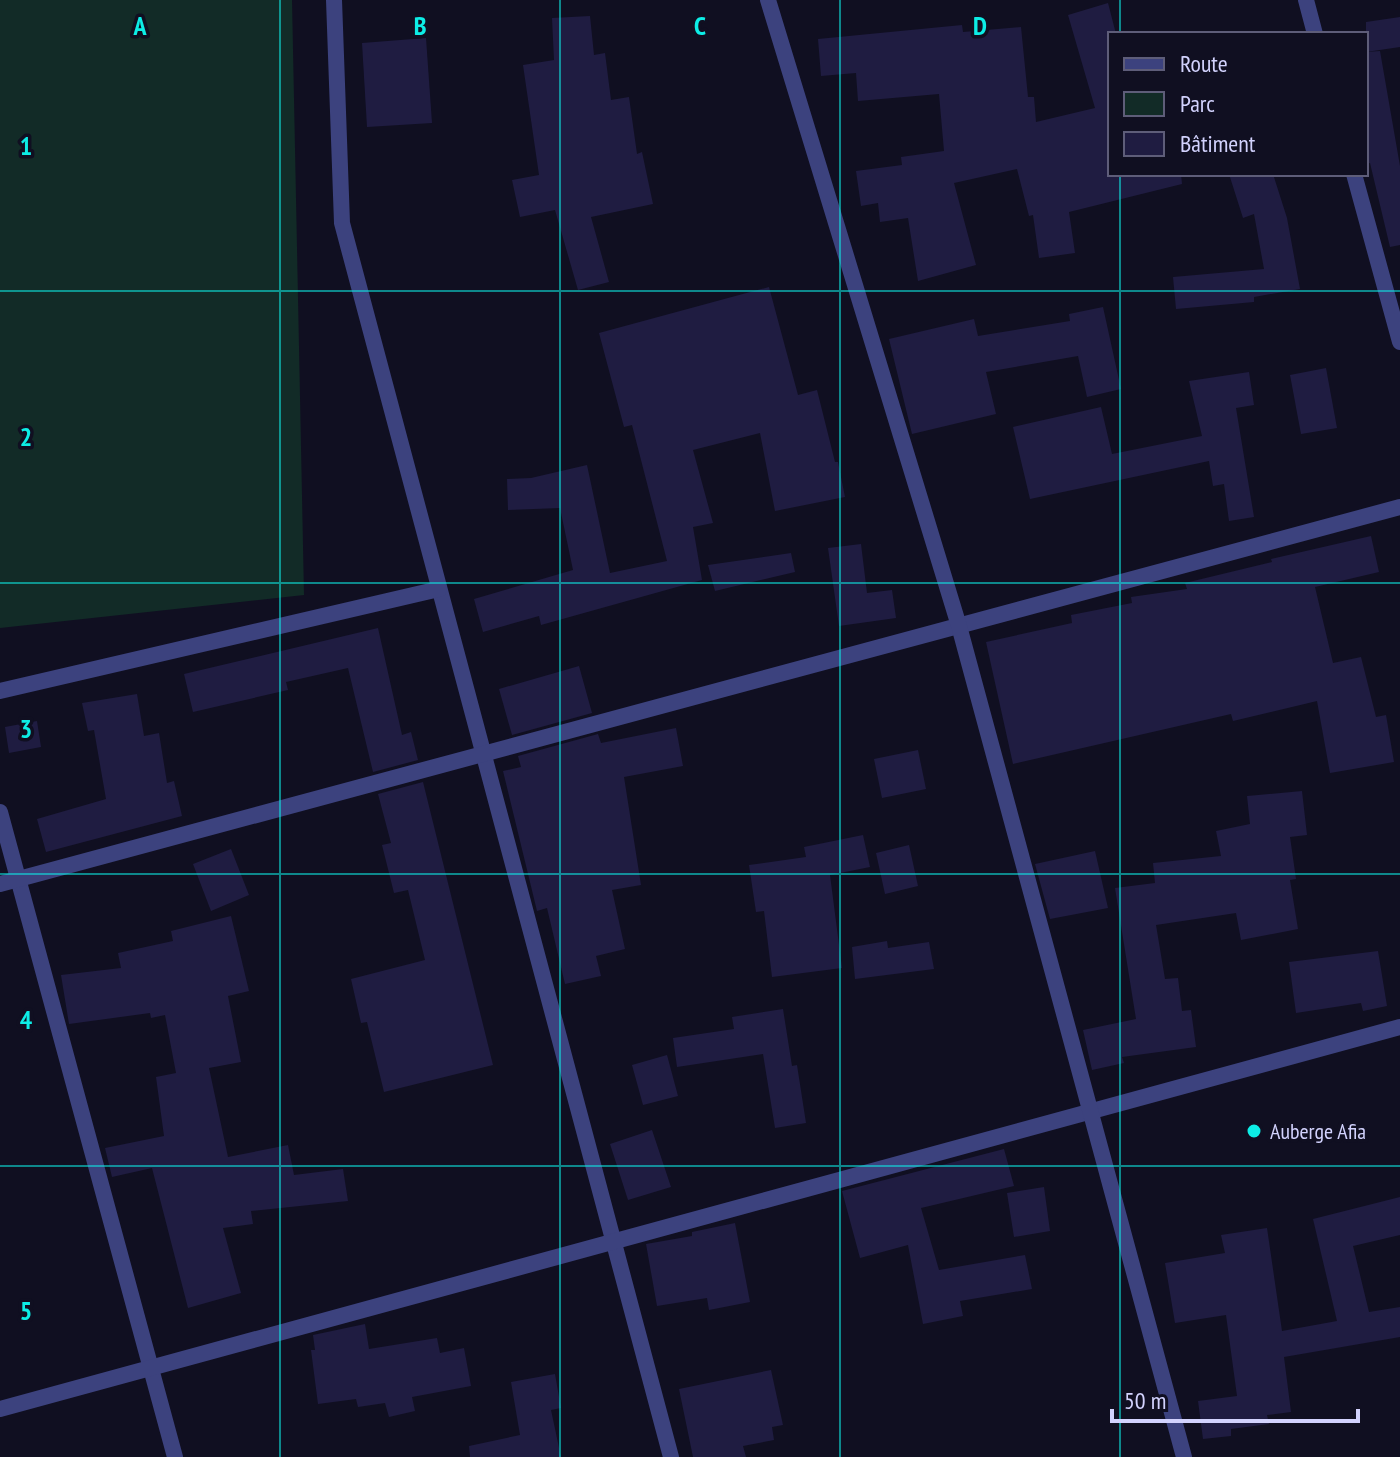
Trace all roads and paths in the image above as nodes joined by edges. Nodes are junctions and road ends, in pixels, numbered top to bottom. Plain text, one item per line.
1 (334, 0) edge
2 (768, 0) edge
3 (1306, 0) edge
4 (1314, 32) edge
5 (1355, 176) edge
6 (1400, 342) edge
7 (1400, 507) edge
8 (439, 589) junction
9 (959, 626) junction
10 (0, 691) edge
11 (483, 754) junction
12 (0, 812) edge
13 (19, 879) junction
14 (0, 884) edge
15 (1400, 1027) edge
16 (1091, 1111) junction
17 (613, 1242) junction
18 (151, 1368) junction
19 (0, 1409) edge
20 (175, 1457) edge
21 (671, 1457) edge
22 (1184, 1457) edge

1 - 8 street
2 - 9 street
3 - 4 street
5 - 6 street
7 - 9 street
8 - 10 street
8 - 11 street
9 - 11 street
9 - 16 street
11 - 13 street
11 - 17 street
12 - 13 street
13 - 14 street
13 - 18 street
15 - 16 street
16 - 17 street
16 - 22 street
17 - 18 street
17 - 21 street
18 - 19 street
18 - 20 street

